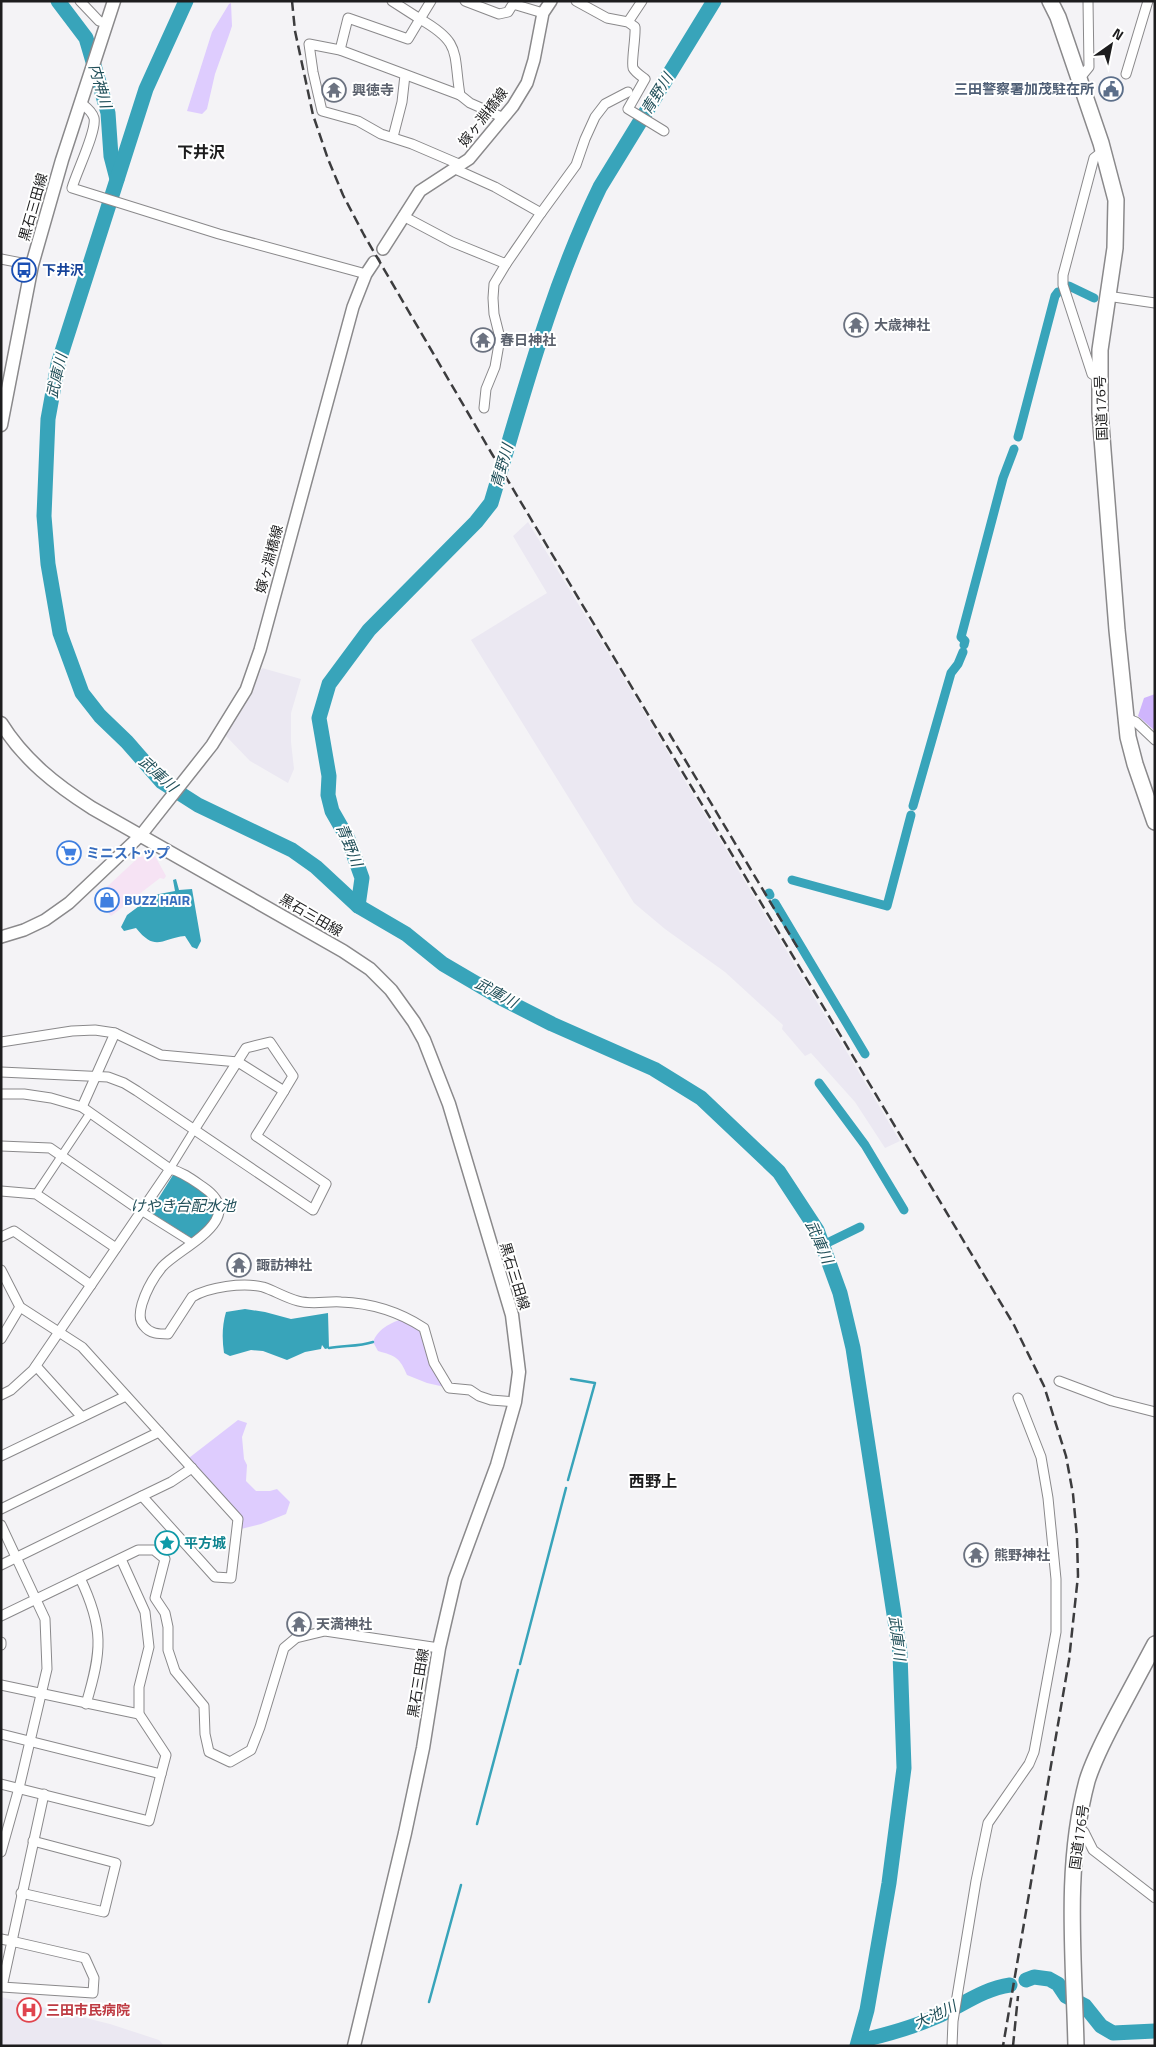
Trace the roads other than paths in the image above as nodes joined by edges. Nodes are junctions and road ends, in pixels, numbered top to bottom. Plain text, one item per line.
1 (80, 1) edge
2 (114, 1) edge
3 (392, 1) edge
4 (431, 1) edge
5 (465, 1) edge
6 (551, 1) edge
7 (576, 1) edge
8 (642, 1) edge
9 (1050, 1) edge
10 (1088, 1) edge
11 (1148, 1) edge
12 (543, 13) junction
13 (420, 19) junction
14 (628, 22) junction
15 (106, 23) junction
16 (340, 50) junction
17 (1126, 74) dead end
18 (405, 75) junction
19 (1080, 78) junction
20 (628, 92) dead end
21 (460, 95) junction
22 (81, 103) junction
23 (504, 118) junction
24 (664, 130) dead end
25 (393, 137) junction
26 (1103, 151) junction
27 (458, 167) junction
28 (541, 213) junction
29 (404, 216) junction
30 (383, 249) dead end
31 (1, 259) edge
32 (374, 262) dead end
33 (506, 264) junction
34 (32, 265) junction
35 (366, 274) junction
36 (1107, 296) junction
37 (1155, 303) edge
38 (1099, 378) junction
39 (484, 408) dead end
40 (1, 425) edge
41 (1126, 718) junction
42 (1, 723) edge
43 (1155, 740) edge
44 (1155, 822) edge
45 (144, 830) junction
46 (1, 937) edge
47 (115, 1033) junction
48 (1, 1042) edge
49 (238, 1062) junction
50 (1, 1072) edge
51 (96, 1076) junction
52 (284, 1090) junction
53 (1, 1094) edge
54 (82, 1107) junction
55 (90, 1113) junction
56 (194, 1130) junction
57 (1, 1146) edge
58 (61, 1156) junction
59 (170, 1169) junction
60 (1, 1192) edge
61 (36, 1194) junction
62 (141, 1211) junction
63 (1, 1237) edge
64 (192, 1243) junction
65 (116, 1248) junction
66 (1, 1270) edge
67 (91, 1285) junction
68 (5, 1287) edge
69 (20, 1307) junction
70 (59, 1331) junction
71 (1, 1339) edge
72 (36, 1366) junction
73 (1059, 1381) dead end
74 (1, 1395) edge
75 (126, 1396) junction
76 (1018, 1398) dead end
77 (515, 1402) junction
78 (1155, 1412) edge
79 (82, 1417) junction
80 (159, 1432) junction
81 (1, 1456) edge
82 (192, 1468) junction
83 (142, 1496) junction
84 (1, 1509) edge
85 (1, 1525) edge
86 (16, 1557) junction
87 (121, 1558) junction
88 (1, 1565) edge
89 (80, 1578) junction
90 (36, 1600) junction
91 (1, 1616) edge
92 (1155, 1644) edge
93 (439, 1648) junction
94 (1, 1685) edge
95 (41, 1693) junction
96 (86, 1704) junction
97 (139, 1714) junction
98 (1, 1734) edge
99 (30, 1742) junction
100 (161, 1774) junction
101 (1, 1784) edge
102 (19, 1788) junction
103 (44, 1794) junction
104 (1078, 1830) junction
105 (3, 1837) edge
106 (33, 1841) junction
107 (1, 1852) edge
108 (21, 1893) junction
109 (1155, 1898) edge
110 (6, 1940) edge
111 (354, 2046) edge
112 (952, 2046) edge
113 (1076, 2046) edge

1 - 15 street
2 - 15 main road, 黒石三田線
3 - 13 street
4 - 13 street
5 - 12 street
6 - 12 street, 嫁ヶ淵橋線
7 - 14 street
8 - 14 street
9 - 19 highway, 国道176号
10 - 19 street
11 - 17 street
12 - 23 street, 嫁ヶ淵橋線
13 - 16 street
13 - 21 street
14 - 24 street
15 - 22 main road, 黒石三田線
16 - 18 street
16 - 25 street
18 - 21 street
18 - 25 street
19 - 26 highway, 国道176号
20 - 28 street
21 - 23 street
22 - 34 main road, 黒石三田線
22 - 35 street
23 - 27 street, 嫁ヶ淵橋線
25 - 27 street
26 - 36 highway, 国道176号
26 - 38 street
27 - 28 street
27 - 29 street, 嫁ヶ淵橋線
28 - 33 street
29 - 30 street, 嫁ヶ淵橋線
29 - 33 street
31 - 34 street
32 - 35 street, 嫁ヶ淵橋線
33 - 39 street
34 - 40 main road, 黒石三田線
35 - 45 street, 嫁ヶ淵橋線
36 - 37 street
36 - 38 highway, 国道176号
38 - 41 highway, 国道176号
41 - 43 street
41 - 44 highway, 国道176号
42 - 45 main road, 黒石三田線
45 - 46 street, 嫁ヶ淵橋線
45 - 77 main road, 黒石三田線
47 - 48 street
47 - 49 street
47 - 51 street
49 - 52 street
49 - 52 street
49 - 56 street
50 - 51 street
51 - 54 street
51 - 56 street
52 - 56 street
53 - 54 street
54 - 55 street
55 - 58 street
55 - 59 street
56 - 59 street
57 - 58 street
58 - 61 street
58 - 62 street
59 - 62 street
59 - 64 street
60 - 61 street
61 - 65 street
62 - 64 street
62 - 65 street
63 - 67 street
64 - 77 street
65 - 67 street
66 - 68 street
67 - 70 street
68 - 69 street
69 - 70 street
69 - 71 street
70 - 72 street
70 - 75 street
72 - 74 street
72 - 79 street
73 - 78 street
75 - 79 street
75 - 80 street
76 - 112 street
77 - 93 main road, 黒石三田線
79 - 81 street
80 - 82 street
80 - 84 street
82 - 83 street
82 - 83 street
83 - 86 street
85 - 86 street
86 - 88 street
86 - 90 street
87 - 89 street
87 - 93 street
87 - 97 street
89 - 90 street
89 - 96 street
90 - 91 street
90 - 95 street
92 - 104 highway, 国道176号
93 - 111 main road, 黒石三田線
94 - 95 street
95 - 96 street
95 - 99 street
96 - 97 street
97 - 100 street
98 - 99 street
99 - 100 street
99 - 102 street
100 - 103 street
101 - 102 street
102 - 103 street
102 - 105 street
103 - 106 street
104 - 109 street
104 - 113 highway, 国道176号
105 - 107 street
106 - 108 street
106 - 108 street
108 - 110 street
110 - 110 street

